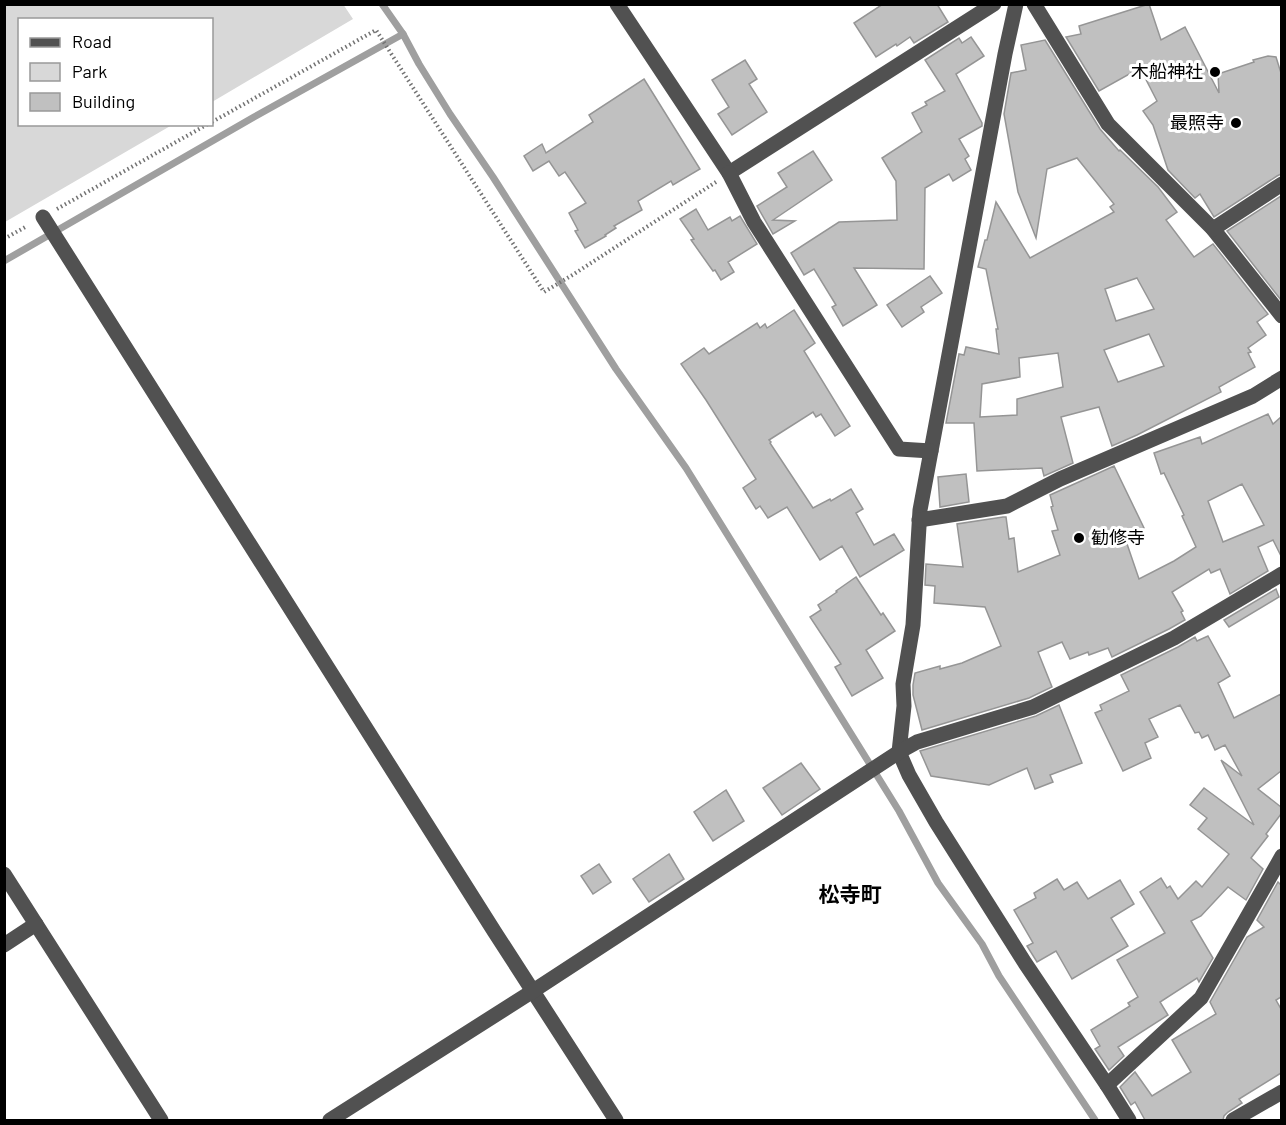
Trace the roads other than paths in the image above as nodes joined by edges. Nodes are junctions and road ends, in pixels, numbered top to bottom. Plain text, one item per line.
1 (617, 4) edge
2 (994, 4) edge
3 (1016, 4) edge
4 (1034, 4) edge
5 (729, 173) junction
6 (1281, 184) edge
7 (49, 228) road end
8 (1213, 230) junction
9 (1281, 316) edge
10 (1281, 378) edge
11 (931, 451) junction
12 (919, 520) junction
13 (1281, 574) edge
14 (899, 752) junction
15 (1281, 856) edge
16 (4, 874) edge
17 (36, 924) junction
18 (4, 945) edge
19 (533, 991) junction
20 (1107, 1085) junction
21 (1281, 1092) edge
22 (161, 1120) edge
23 (330, 1120) edge
24 (616, 1120) edge
25 (1129, 1120) edge
26 (1233, 1120) edge

1 - 5 street
2 - 5 street
3 - 11 street
4 - 8 street
5 - 11 street
6 - 8 street
7 - 19 street
8 - 9 street
10 - 12 street
11 - 12 street
12 - 14 street
13 - 14 street
14 - 19 street
14 - 20 street
15 - 20 street
16 - 17 street
17 - 18 street
17 - 22 street
19 - 23 street
19 - 24 street
20 - 25 street
21 - 26 street

